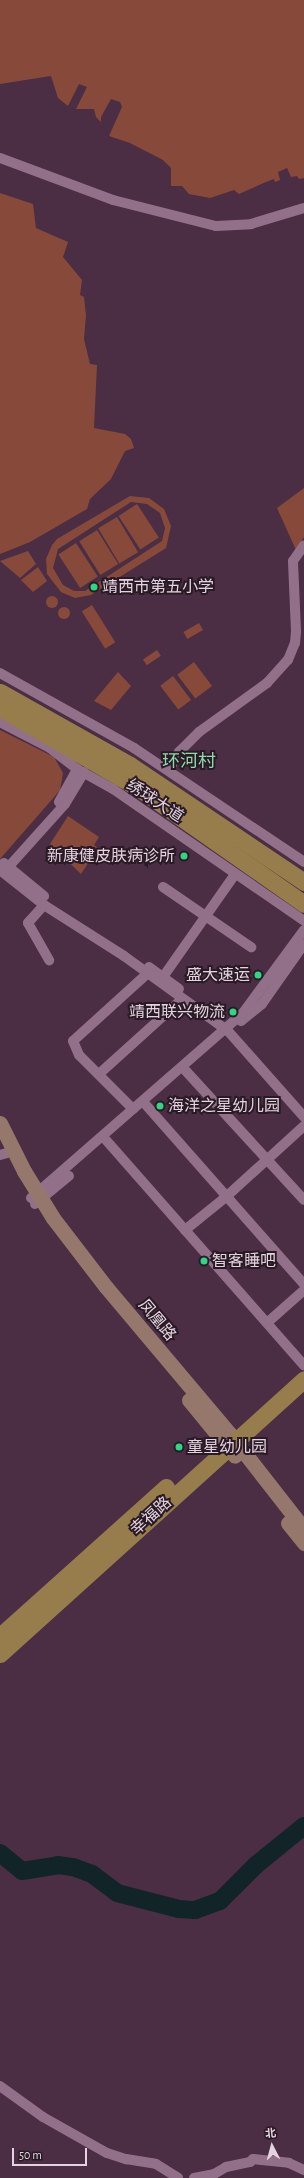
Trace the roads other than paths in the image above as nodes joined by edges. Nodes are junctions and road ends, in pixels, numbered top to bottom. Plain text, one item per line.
1 (0, 158) edge
2 (304, 208) edge
3 (304, 545) edge
4 (0, 674) edge
5 (0, 692) edge
6 (0, 708) edge
7 (0, 722) edge
8 (169, 770) junction
9 (81, 771) junction
10 (179, 816) junction
11 (188, 840) junction
12 (275, 843) junction
13 (238, 858) junction
14 (304, 862) edge
15 (277, 864) junction
16 (3, 870) edge
17 (235, 874) junction
18 (246, 881) junction
19 (304, 882) edge
20 (163, 887) dead end
21 (44, 905) junction
22 (304, 905) edge
23 (205, 915) junction
24 (304, 921) edge
25 (304, 930) edge
26 (304, 944) edge
27 (251, 947) dead end
28 (49, 960) dead end
29 (147, 974) junction
30 (163, 977) junction
31 (182, 999) junction
32 (229, 1027) junction
33 (185, 1070) junction
34 (99, 1074) junction
35 (146, 1105) junction
36 (304, 1108) edge
37 (133, 1109) junction
38 (304, 1117) edge
39 (0, 1123) edge
40 (304, 1126) edge
41 (0, 1137) edge
42 (106, 1140) junction
43 (4, 1154) edge
44 (267, 1161) junction
45 (227, 1196) junction
46 (37, 1199) junction
47 (304, 1200) edge
48 (185, 1230) junction
49 (304, 1284) edge
50 (304, 1290) edge
51 (268, 1322) junction
52 (304, 1365) edge
53 (304, 1368) edge
54 (304, 1380) edge
55 (229, 1441) junction
56 (304, 1529) edge
57 (304, 1543) edge
58 (0, 1636) edge
59 (0, 1654) edge
60 (0, 2086) edge
61 (304, 2170) edge
62 (178, 2178) edge
63 (194, 2178) edge

1 - 2 street
3 - 8 street
4 - 8 street
5 - 15 main road, 绣球大道
6 - 10 main road, 绣球大道
7 - 9 street
8 - 12 street
9 - 11 street
9 - 16 street
10 - 11 street
10 - 13 main road, 绣球大道
11 - 17 street
12 - 14 street
12 - 15 street
13 - 18 street
13 - 22 main road, 绣球大道
15 - 19 main road, 绣球大道
16 - 21 street
16 - 30 street
17 - 18 street
17 - 23 street
18 - 24 street
20 - 23 street
21 - 28 street
21 - 29 street
23 - 27 street
23 - 30 street
25 - 32 street
26 - 32 street
29 - 31 street
29 - 34 street
30 - 32 street
31 - 32 street
31 - 34 street
32 - 33 street
32 - 36 street
32 - 37 street
32 - 38 street
33 - 35 street
33 - 44 street
34 - 37 street
35 - 42 street
35 - 45 street
37 - 46 street
39 - 46 main road, 凤凰路
40 - 44 street
41 - 43 main road, 凤凰路
42 - 46 street
42 - 48 street
43 - 46 main road, 凤凰路
44 - 45 street
44 - 47 street
45 - 48 street
45 - 49 street
46 - 55 main road, 凤凰路
48 - 51 street
50 - 51 street
51 - 52 street
53 - 55 main road, 幸福路
54 - 55 main road, 幸福路
55 - 56 main road, 凤凰路
55 - 57 main road, 凤凰路
55 - 58 main road, 幸福路
55 - 59 main road, 幸福路
60 - 62 street
61 - 63 street

